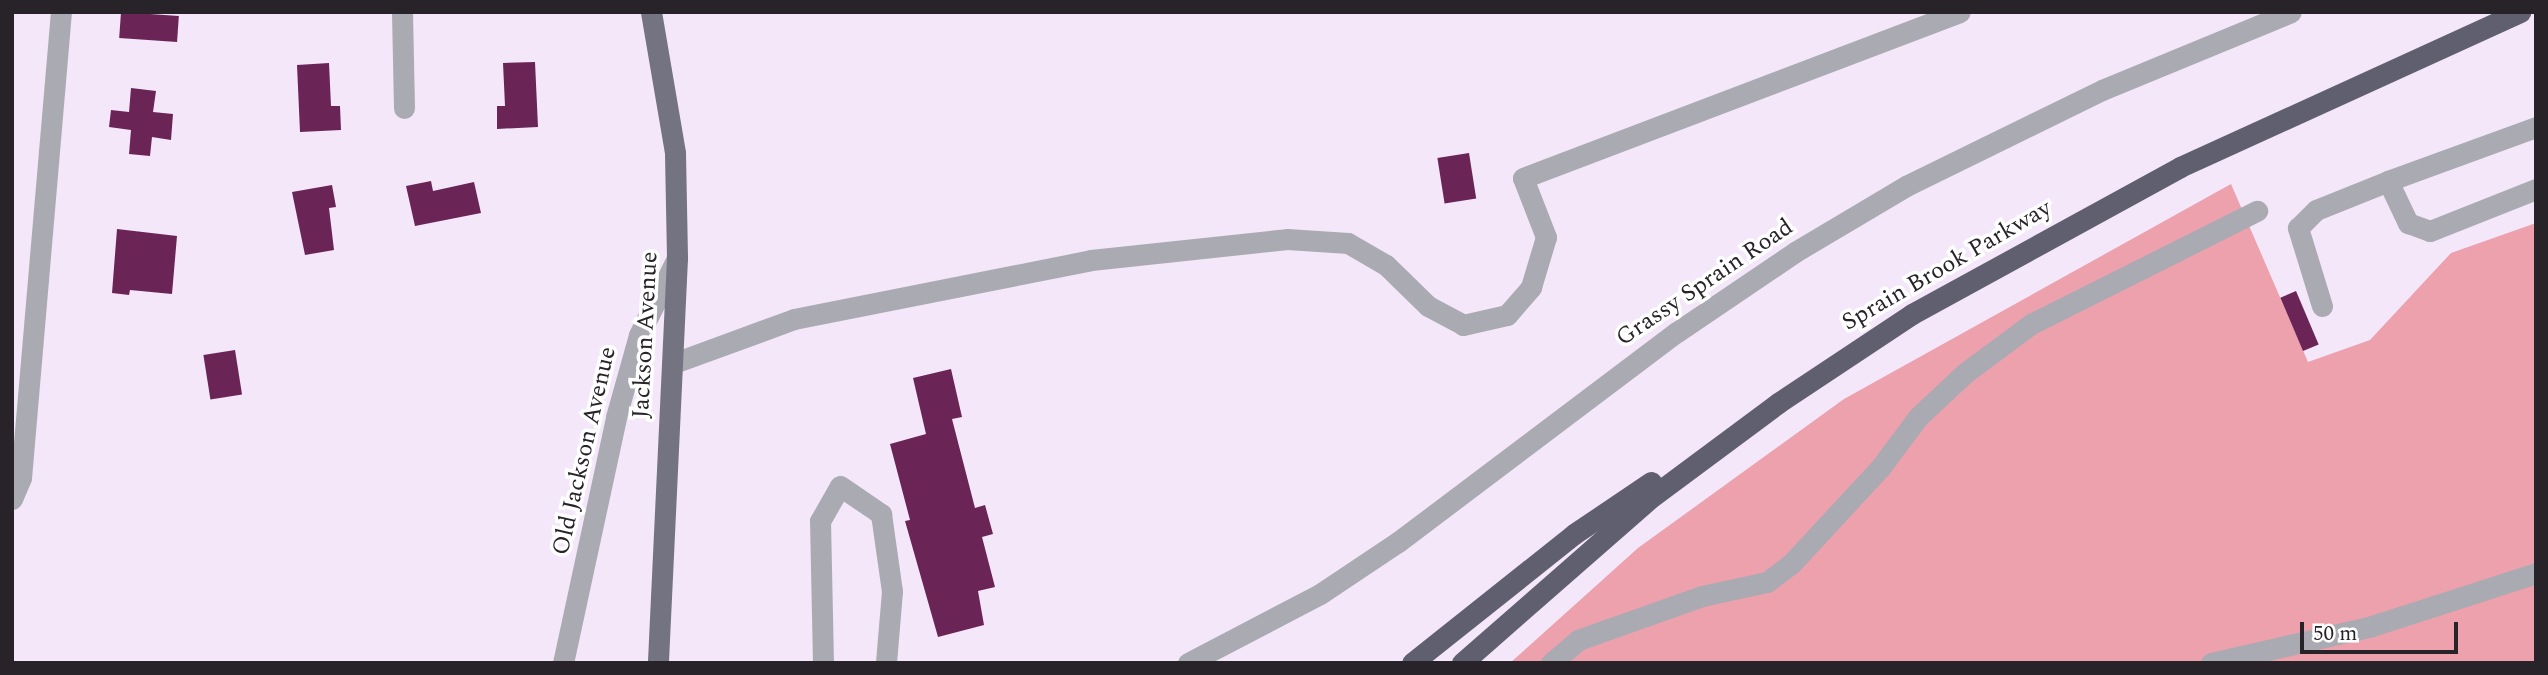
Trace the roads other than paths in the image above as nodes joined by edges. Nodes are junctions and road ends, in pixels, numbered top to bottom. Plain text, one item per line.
1 (61, 12) edge
2 (402, 12) edge
3 (651, 12) edge
4 (1959, 12) edge
5 (2291, 12) edge
6 (2520, 12) edge
7 (404, 108) dead end
8 (2536, 127) edge
9 (2388, 181) junction
10 (2536, 189) edge
11 (2256, 211) dead end
12 (677, 258) junction
13 (2322, 306) dead end
14 (674, 363) junction
15 (1778, 403) junction
16 (12, 499) edge
17 (2536, 573) edge
18 (563, 663) edge
19 (658, 663) edge
20 (823, 663) edge
21 (886, 663) edge
22 (1188, 663) edge
23 (1412, 663) edge
24 (1461, 663) edge
25 (1551, 663) edge
26 (2211, 663) edge

1 - 16 street
2 - 7 street
3 - 12 main road, Jackson Avenue
4 - 14 street
5 - 22 street, Grassy Sprain Road
6 - 15 highway, Sprain Brook Parkway
8 - 9 street
9 - 10 street
9 - 13 street
11 - 25 street
12 - 14 main road, Jackson Avenue
12 - 18 street, Old Jackson Avenue
14 - 19 main road, Jackson Avenue
15 - 23 highway
15 - 24 highway, Sprain Brook Parkway
17 - 26 street
20 - 21 street

